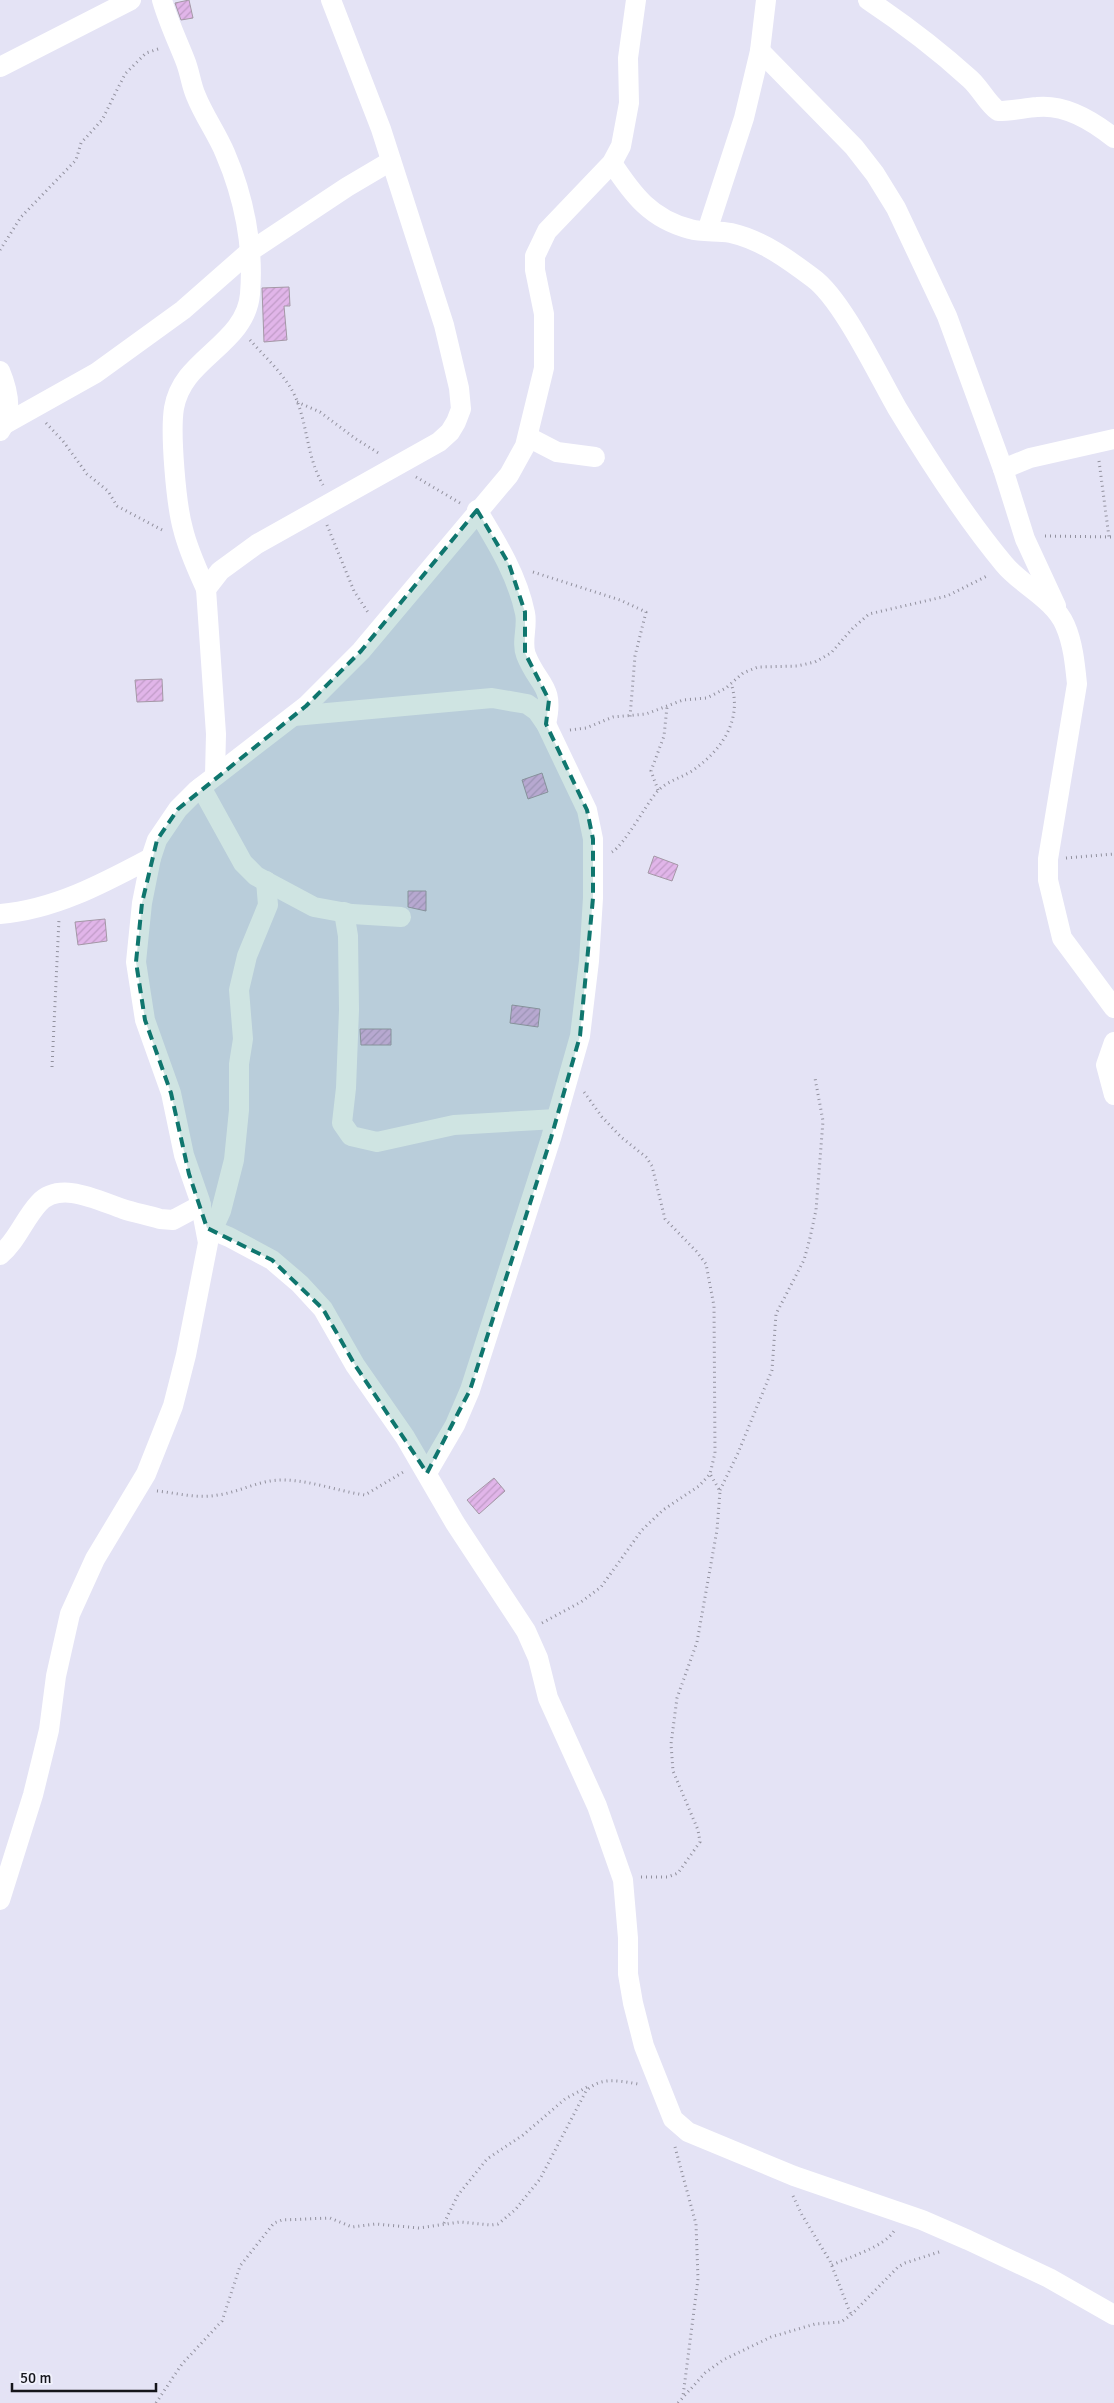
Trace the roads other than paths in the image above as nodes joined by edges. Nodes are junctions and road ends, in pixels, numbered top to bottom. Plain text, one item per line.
1 (131, 0) edge
2 (162, 0) edge
3 (330, 0) edge
4 (636, 0) edge
5 (766, 0) edge
6 (868, 0) edge
7 (760, 51) junction
8 (0, 67) edge
9 (1114, 135) edge
10 (391, 161) junction
11 (612, 162) junction
12 (707, 231) junction
13 (249, 252) junction
14 (0, 371) edge
15 (3, 427) edge
16 (528, 437) junction
17 (1105, 441) edge
18 (595, 457) dead end
19 (1003, 469) junction
20 (475, 513) junction
21 (206, 589) junction
22 (1065, 624) junction
23 (294, 716) junction
24 (546, 722) junction
25 (208, 781) junction
26 (151, 858) junction
27 (266, 882) junction
28 (344, 912) junction
29 (0, 914) edge
30 (402, 917) dead end
31 (1114, 1008) edge
32 (1114, 1042) edge
33 (1114, 1095) edge
34 (556, 1119) junction
35 (201, 1205) junction
36 (210, 1229) junction
37 (0, 1255) edge
38 (424, 1469) junction
39 (0, 1900) edge
40 (1114, 2315) edge

1 - 8 street
2 - 13 street
3 - 10 street
4 - 11 street
5 - 7 street
6 - 9 street
7 - 12 street
7 - 19 street
10 - 13 street
10 - 21 street
11 - 12 street
11 - 16 street
12 - 22 street
13 - 15 street
13 - 21 street
14 - 15 street
16 - 18 street
16 - 20 street
17 - 19 street
19 - 22 street
20 - 23 street
20 - 24 street
21 - 25 street
22 - 31 street
23 - 24 street
23 - 25 street
24 - 34 street
25 - 26 street
25 - 27 street
26 - 29 street
26 - 35 street
27 - 28 street
27 - 36 street
28 - 30 street
28 - 34 street
32 - 33 street
34 - 38 street
35 - 36 street
35 - 37 street
36 - 38 street
36 - 39 street
38 - 40 street

